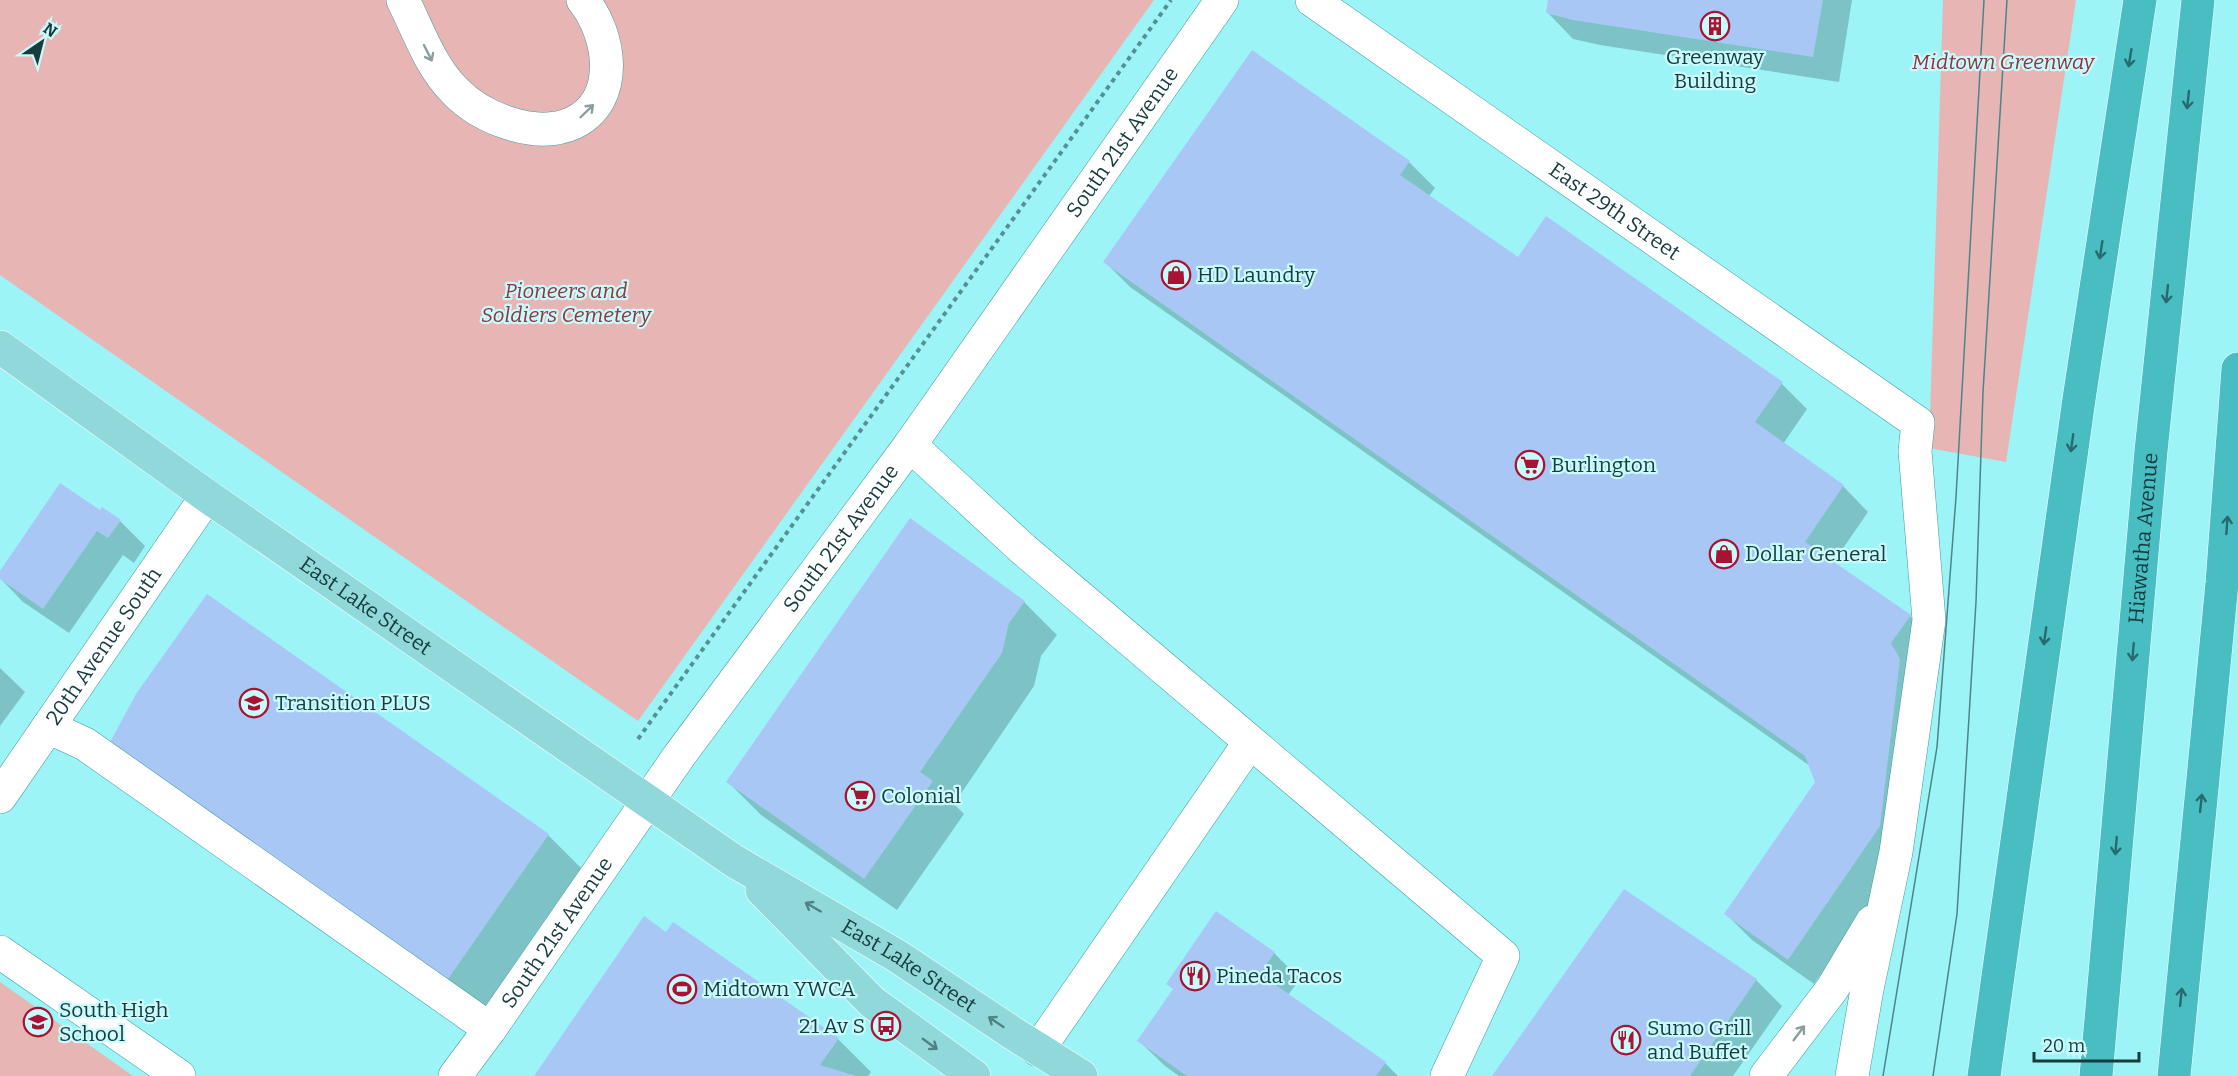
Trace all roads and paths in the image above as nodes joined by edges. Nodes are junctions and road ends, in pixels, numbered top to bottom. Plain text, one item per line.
1 (403, 0) edge
2 (583, 0) edge
3 (1172, 0) edge
4 (1222, 0) edge
5 (1312, 0) edge
6 (2140, 0) edge
7 (2198, 0) edge
8 (0, 347) edge
9 (2238, 369) edge
10 (910, 445) junction
11 (207, 496) junction
12 (48, 727) junction
13 (638, 739) dead end
14 (1250, 742) junction
15 (0, 797) edge
16 (648, 800) junction
17 (734, 861) junction
18 (1884, 902) junction
19 (0, 952) edge
20 (490, 1029) junction
21 (1038, 1050) junction
22 (178, 1076) edge
23 (455, 1076) edge
24 (974, 1076) edge
25 (1081, 1076) edge
26 (1447, 1076) edge
27 (1766, 1076) edge
28 (1852, 1076) edge
29 (1984, 1076) edge
30 (2096, 1076) edge
31 (2174, 1076) edge

1 -> 2 street
3 - 13 path
4 - 10 street, South 21st Avenue
5 - 18 street, East 29th Street
6 -> 29 highway
7 -> 30 highway, Hiawatha Avenue
8 - 11 main road, East Lake Street
31 -> 9 highway
10 - 14 street
10 - 16 street, South 21st Avenue
11 - 12 street, 20th Avenue South
11 - 16 main road, East Lake Street
12 - 15 street, 20th Avenue South
12 - 20 street
14 - 21 street
14 - 26 street
16 - 17 main road, East Lake Street
16 - 20 street, South 21st Avenue
21 -> 17 main road, East Lake Street
17 -> 24 main road, East Lake Street
27 -> 18 street
18 - 28 street
19 - 22 street
20 - 23 street, South 21st Avenue
21 - 25 main road, East Lake Street

